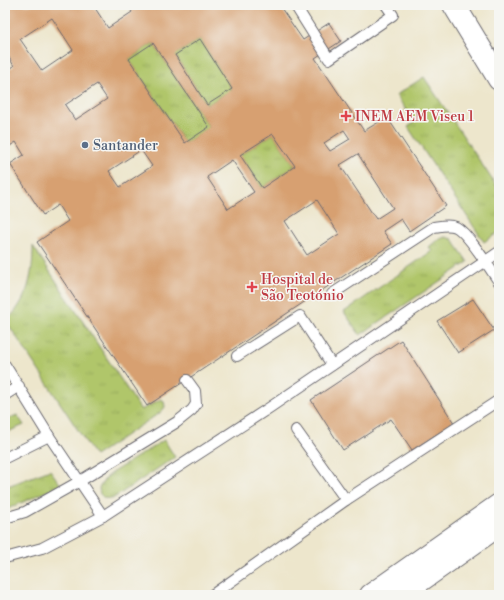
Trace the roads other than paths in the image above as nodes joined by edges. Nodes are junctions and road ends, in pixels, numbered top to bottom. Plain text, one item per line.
1 (295, 5) edge
2 (386, 5) edge
3 (454, 5) edge
4 (471, 5) edge
5 (499, 50) edge
6 (499, 79) edge
7 (499, 252) edge
8 (485, 262) junction
9 (499, 282) edge
10 (332, 294) dead end
11 (236, 356) dead end
12 (5, 365) edge
13 (332, 365) junction
14 (187, 380) dead end
15 (19, 386) junction
16 (5, 395) edge
17 (499, 400) edge
18 (296, 430) dead end
19 (49, 436) junction
20 (5, 458) edge
21 (80, 481) junction
22 (346, 500) junction
23 (499, 505) edge
24 (104, 516) junction
25 (5, 518) edge
26 (499, 525) edge
27 (5, 558) edge
28 (212, 595) edge
29 (371, 595) edge
30 (400, 595) edge

1 - 2 lane
3 - 6 street
4 - 5 street
7 - 8 lane
8 - 9 lane
8 - 10 lane
8 - 13 lane
11 - 13 lane
12 - 15 lane
13 - 24 lane
14 - 21 lane
15 - 16 lane
15 - 19 lane
17 - 22 lane
18 - 22 lane
19 - 20 lane
19 - 21 lane
21 - 24 lane
21 - 25 lane
22 - 28 lane
23 - 29 street
24 - 27 lane
26 - 30 street

